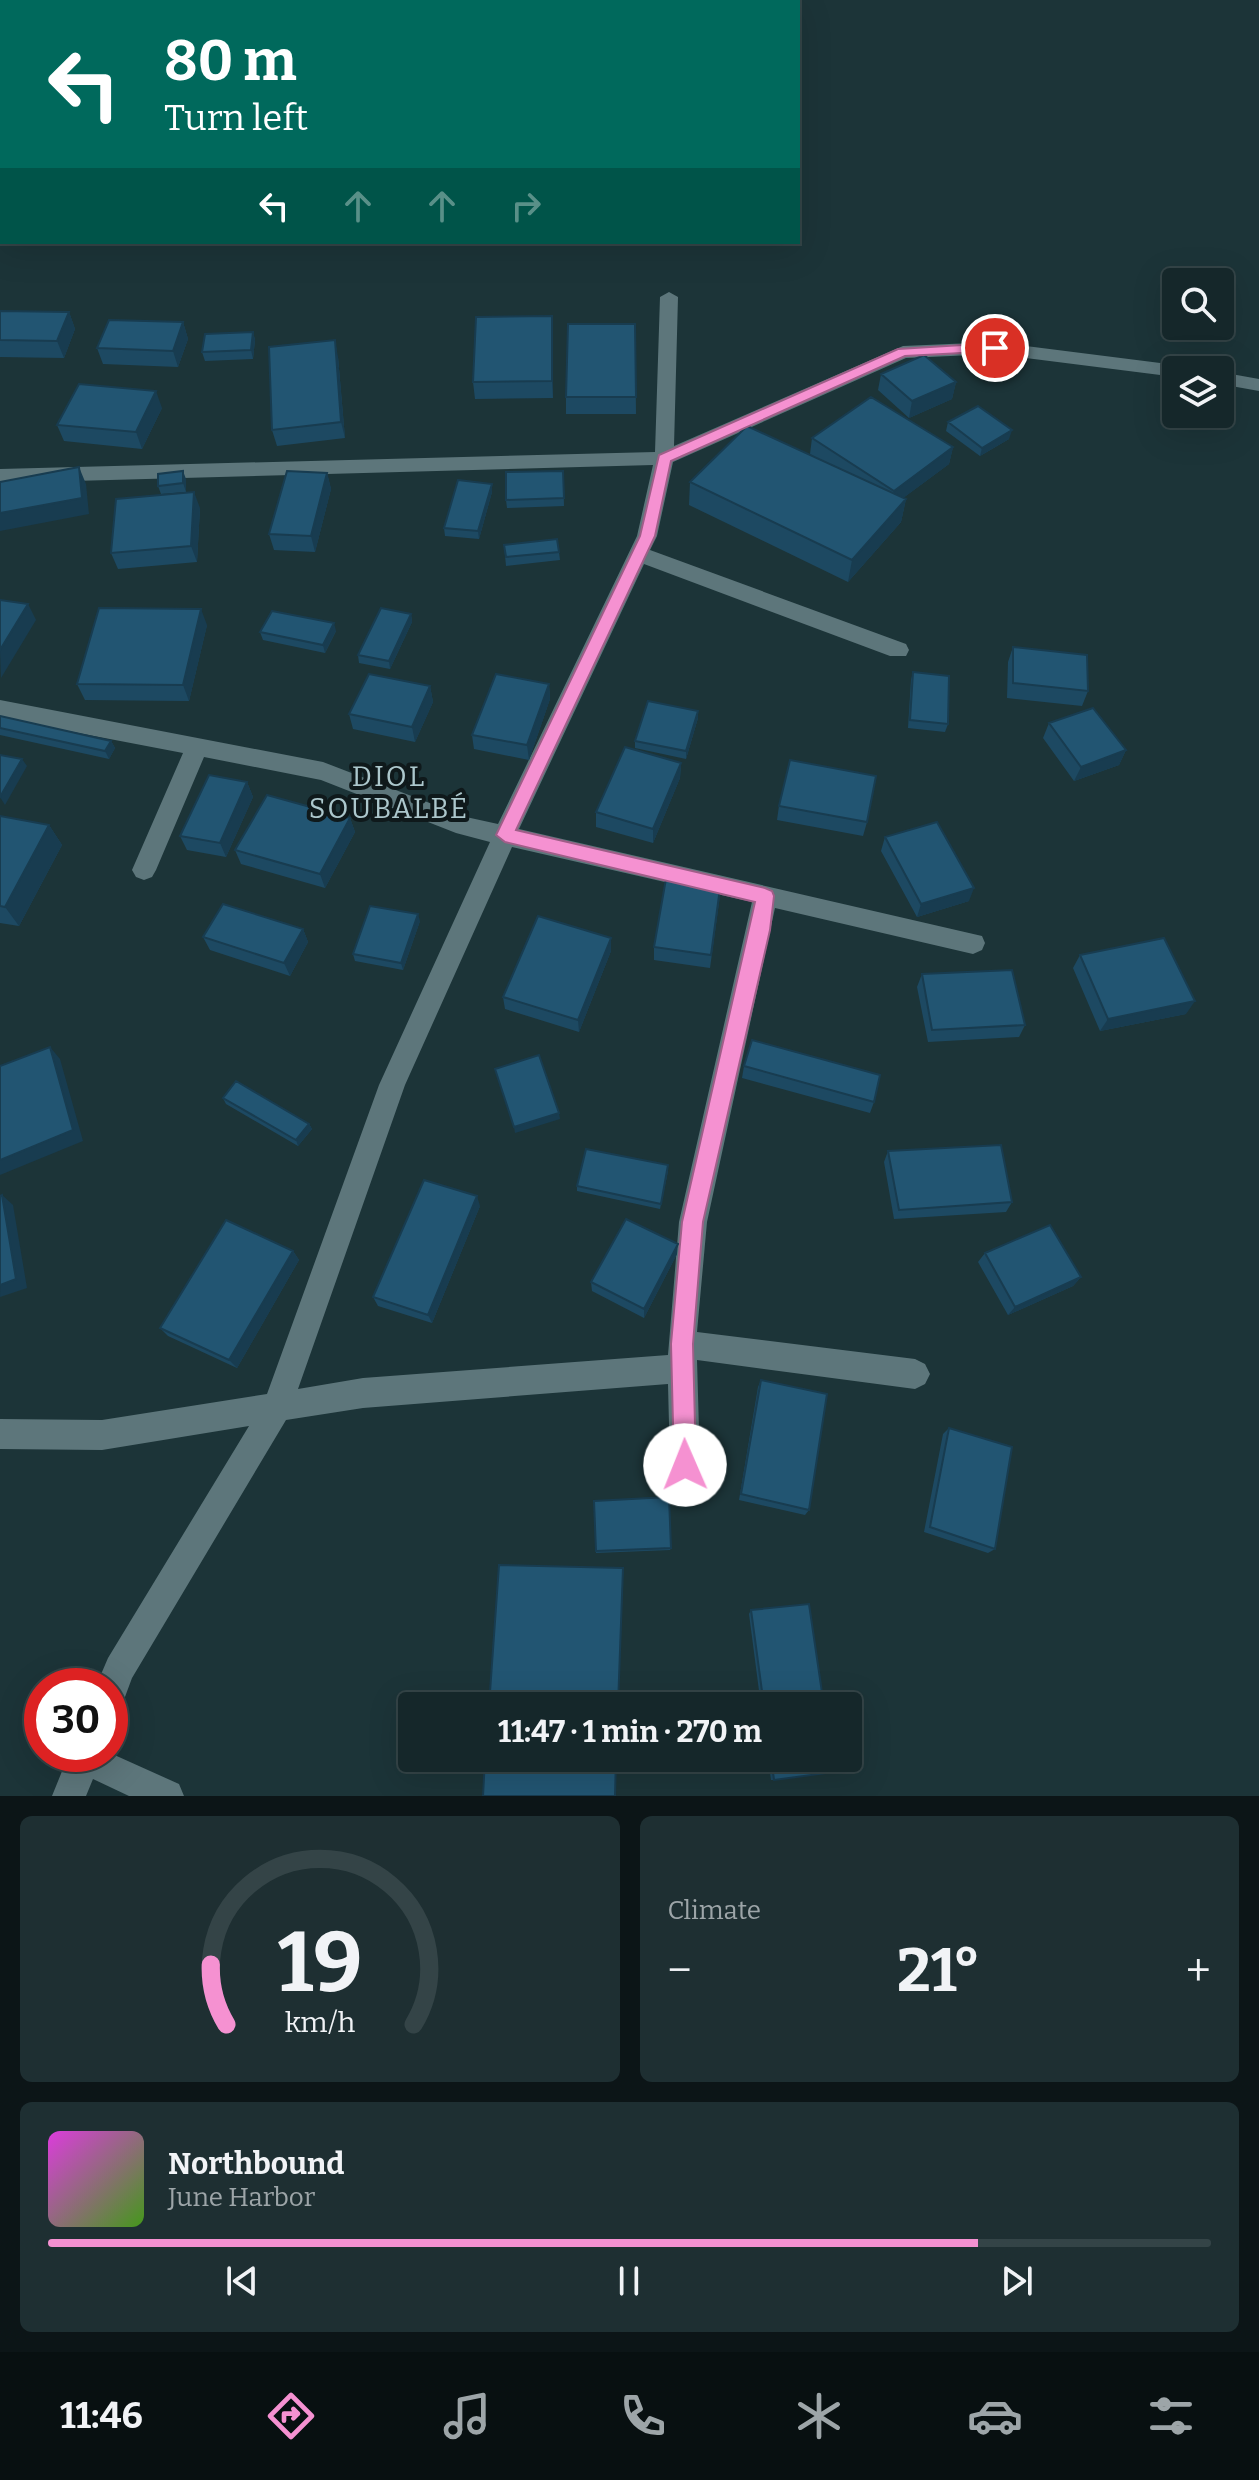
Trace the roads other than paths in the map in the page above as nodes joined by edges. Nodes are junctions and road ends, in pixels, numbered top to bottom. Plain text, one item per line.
1 (669, 297) dead end
2 (1162, 369) edge
3 (1234, 381) edge
4 (1259, 385) edge
5 (664, 458) junction
6 (0, 476) edge
7 (639, 554) junction
8 (898, 650) dead end
9 (0, 709) edge
10 (196, 749) junction
11 (505, 835) junction
12 (144, 870) dead end
13 (765, 896) junction
14 (973, 943) dead end
15 (682, 1356) junction
16 (915, 1374) dead end
17 (277, 1407) junction
18 (0, 1434) edge
19 (685, 1465) dead end
20 (120, 1668) edge
21 (79, 1772) edge
22 (118, 1772) edge
23 (69, 1796) edge
24 (167, 1796) edge

1 - 5 street
2 - 5 street
3 - 4 street
5 - 6 street
5 - 7 street
7 - 8 street
7 - 11 street
9 - 10 street
10 - 11 street
10 - 12 street
11 - 13 street
11 - 17 street
13 - 14 street
13 - 15 street
15 - 16 street
15 - 17 street
15 - 19 street
17 - 18 street
17 - 20 street
21 - 23 street
22 - 24 street

